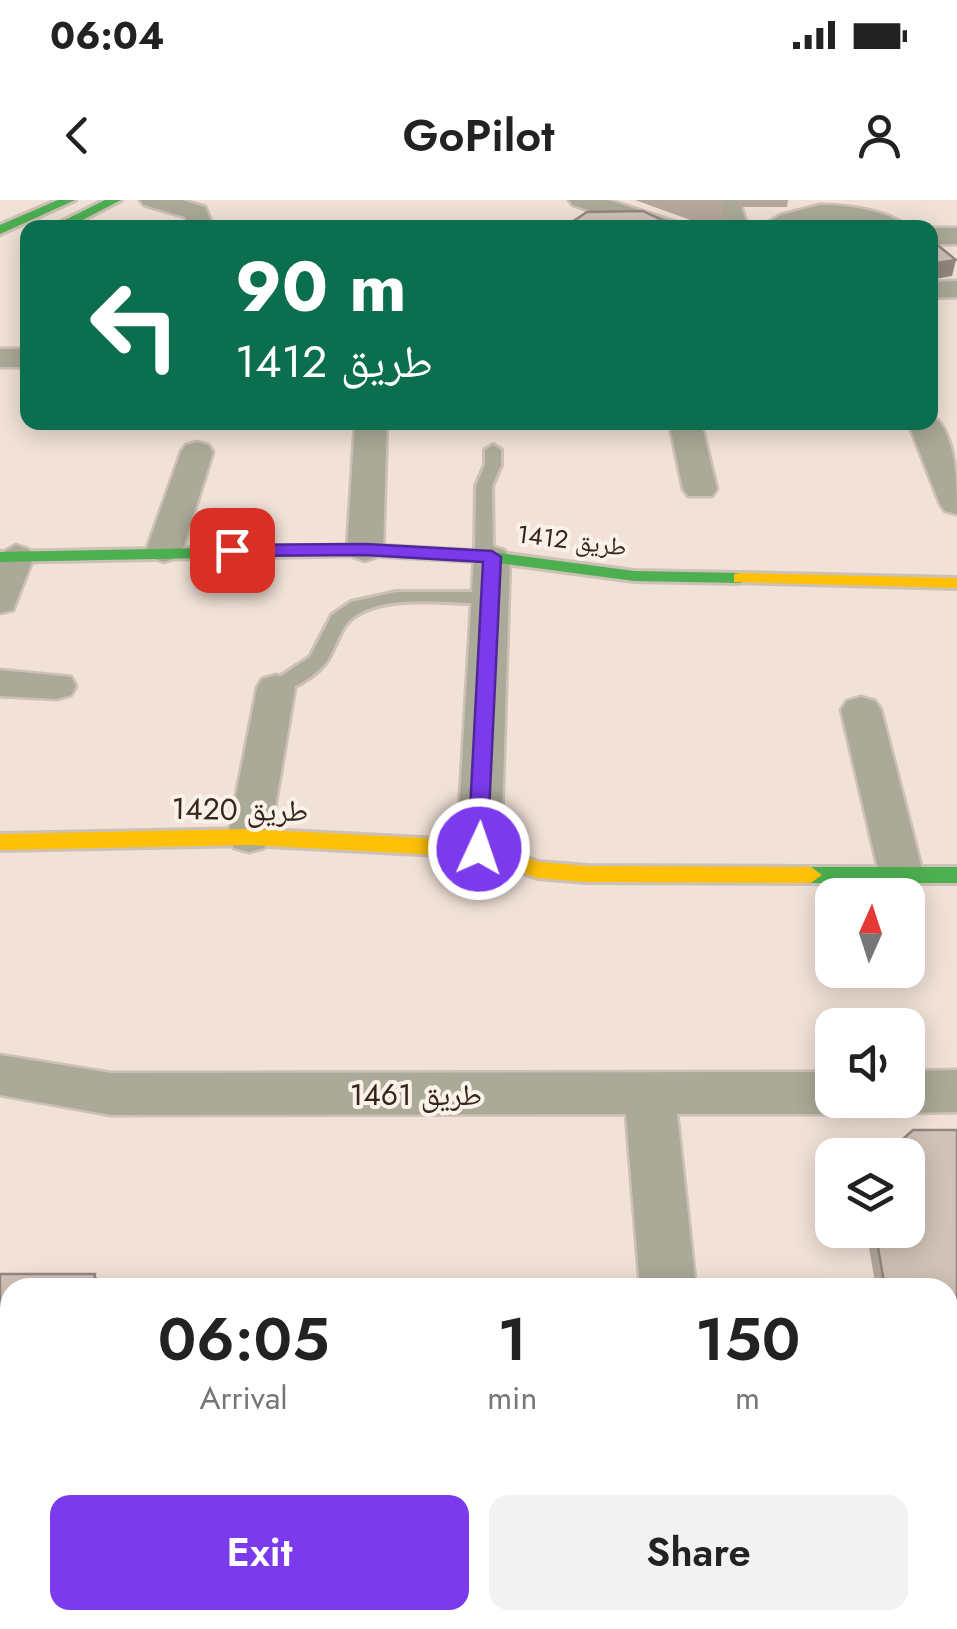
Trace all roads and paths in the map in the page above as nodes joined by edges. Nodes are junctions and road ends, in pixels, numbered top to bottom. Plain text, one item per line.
1 (22, 200) edge
2 (69, 200) edge
3 (115, 200) edge
4 (153, 200) edge
5 (582, 200) edge
6 (820, 205) edge
7 (616, 211) junction
8 (33, 220) edge
9 (72, 220) edge
10 (199, 220) edge
11 (598, 220) edge
12 (643, 220) edge
13 (791, 220) edge
14 (870, 220) edge
15 (12, 232) edge
16 (0, 253) edge
17 (371, 430) edge
18 (687, 430) edge
19 (937, 435) edge
20 (493, 450) dead end
21 (197, 452) dead end
22 (700, 489) dead end
23 (957, 504) edge
24 (365, 550) junction
25 (164, 551) junction
26 (8, 556) edge
27 (488, 556) junction
28 (957, 583) edge
29 (490, 598) junction
30 (0, 602) edge
31 (0, 684) edge
32 (57, 686) dead end
33 (276, 688) joint
34 (860, 710) dead end
35 (249, 837) junction
36 (0, 842) edge
37 (479, 849) junction
38 (900, 873) junction
39 (957, 875) edge
40 (0, 1076) edge
41 (957, 1091) edge
42 (925, 1092) edge
43 (815, 1093) edge
44 (650, 1096) junction
45 (667, 1278) edge

1 - 15 street
2 - 8 street
3 - 9 street
4 - 10 street
5 - 7 street
6 - 13 street
6 - 14 street
7 - 11 street
7 - 12 street
15 - 16 street
17 - 24 street
18 - 22 street
19 - 23 street
20 - 27 lane
21 - 25 street
24 - 25 street, طريق 1412
24 - 27 street, طريق 1412
25 - 26 street, طريق 1412
26 - 30 street
27 - 28 street, طريق 1412
27 - 29 street
29 - 33 lane
29 - 37 street
31 - 32 street
33 - 35 street
34 - 38 street
35 - 36 street, طريق 1420
35 - 37 street, طريق 1420
37 - 38 street, طريق 1420
38 - 39 street, طريق 1420
40 - 44 street, طريق 1461
41 - 42 street
43 - 44 street, طريق 1461
44 - 45 street

